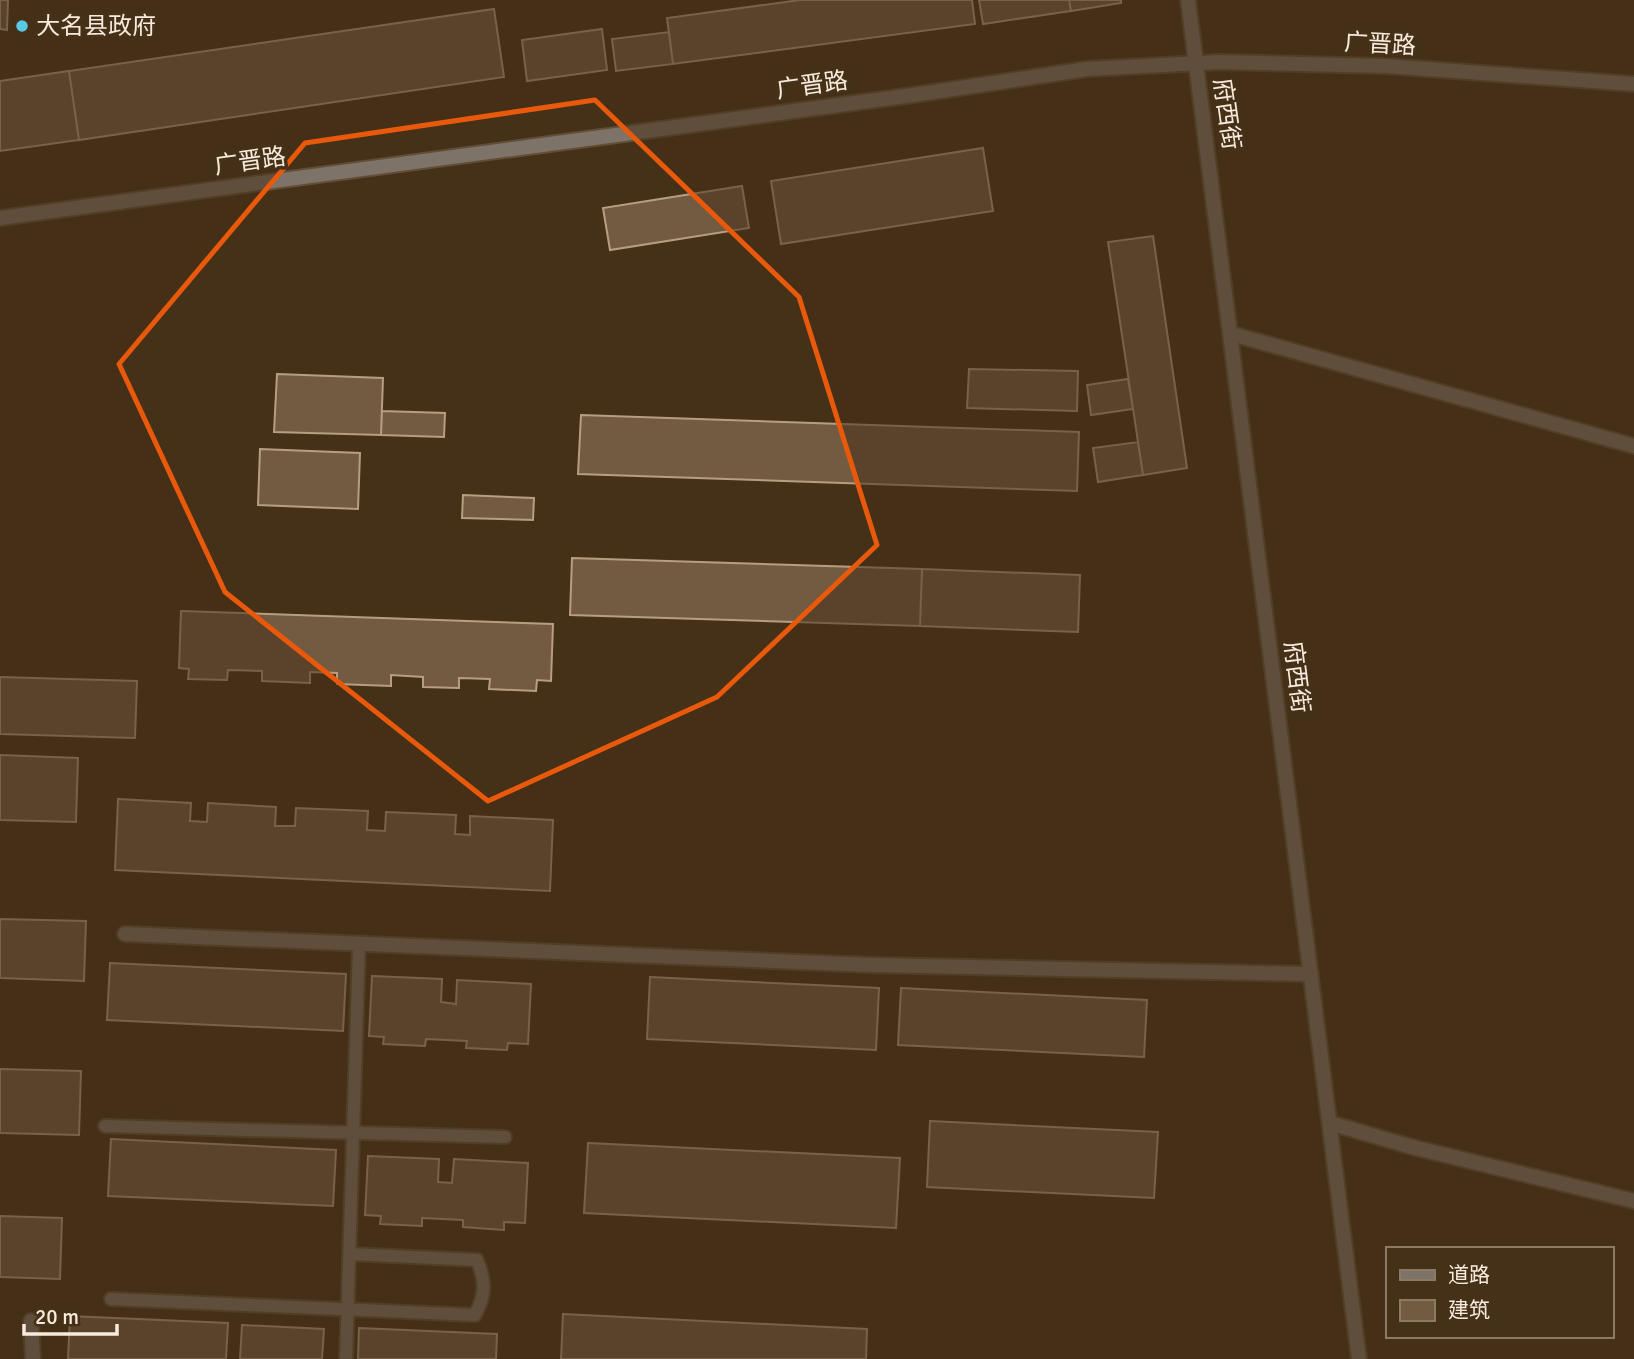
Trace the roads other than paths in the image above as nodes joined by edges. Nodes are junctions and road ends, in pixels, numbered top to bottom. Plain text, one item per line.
1 (1188, 0) edge
2 (1197, 63) junction
3 (1634, 84) edge
4 (0, 218) edge
5 (1232, 334) junction
6 (1634, 446) edge
7 (125, 934) dead end
8 (359, 944) junction
9 (1311, 974) junction
10 (1330, 1123) junction
11 (105, 1126) dead end
12 (353, 1132) junction
13 (505, 1137) dead end
14 (1634, 1201) edge
15 (350, 1254) junction
16 (111, 1299) dead end
17 (348, 1309) junction
18 (32, 1321) dead end
19 (33, 1359) edge
20 (346, 1359) edge
21 (1359, 1359) edge

1 - 2 street, 府西街
2 - 3 street, 广晋路
2 - 4 street, 广晋路
2 - 5 street, 府西街
5 - 6 street
5 - 9 street, 府西街
7 - 8 street
8 - 9 street
8 - 12 lane
9 - 10 street, 府西街
10 - 14 street
10 - 21 street, 府西街
11 - 12 lane
12 - 13 lane
12 - 15 lane
15 - 17 lane
15 - 17 lane
16 - 17 lane
17 - 20 lane
18 - 19 street

